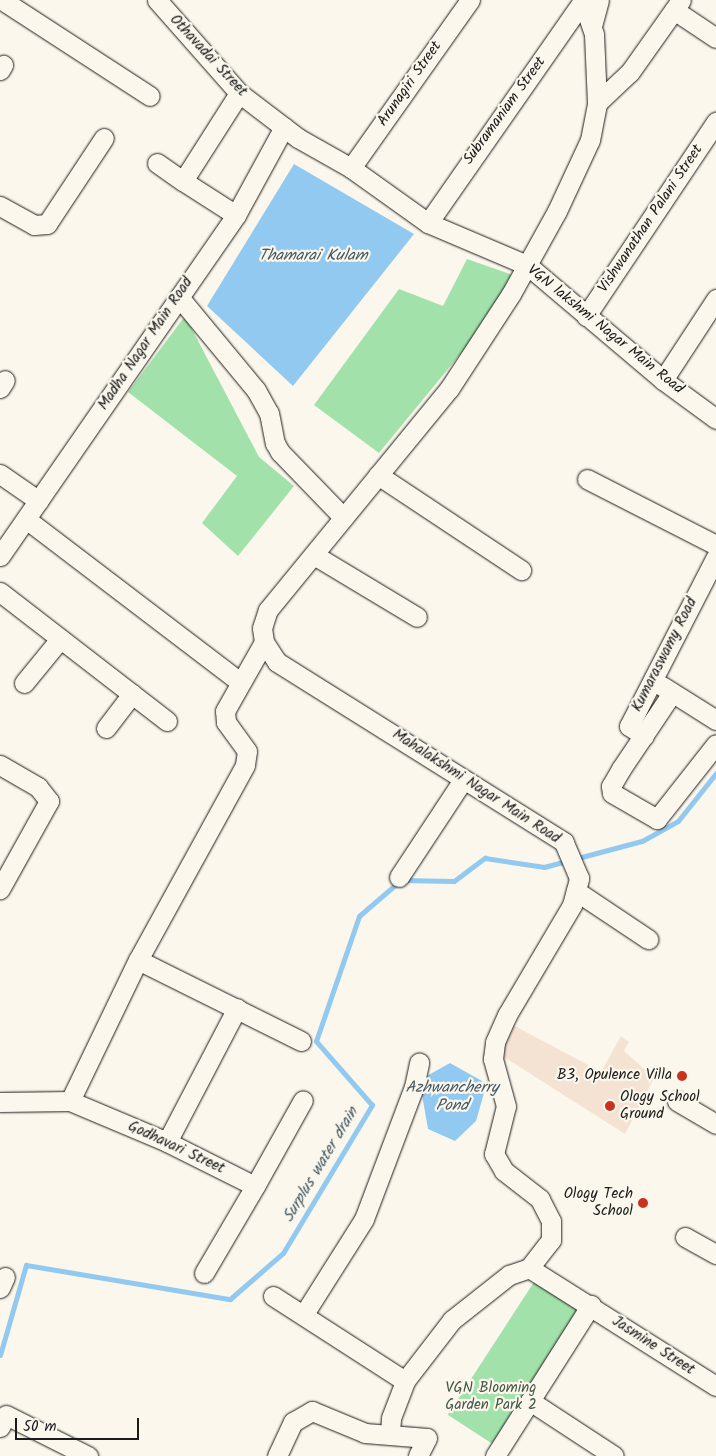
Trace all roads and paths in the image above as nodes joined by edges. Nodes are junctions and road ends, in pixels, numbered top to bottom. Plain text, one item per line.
1 (2, 0) edge
2 (157, 0) edge
3 (470, 0) edge
4 (582, 0) edge
5 (599, 0) edge
6 (677, 5) edge
7 (592, 26) junction
8 (716, 38) edge
9 (239, 93) junction
10 (150, 96) dead end
11 (597, 103) junction
12 (716, 122) edge
13 (284, 127) junction
14 (104, 138) dead end
15 (156, 163) dead end
16 (351, 168) junction
17 (183, 181) junction
18 (0, 206) edge
19 (236, 215) junction
20 (428, 223) junction
21 (527, 265) junction
22 (179, 297) junction
23 (716, 299) edge
24 (586, 316) junction
25 (663, 380) junction
26 (716, 419) edge
27 (0, 474) edge
28 (378, 475) junction
29 (587, 479) dead end
30 (39, 501) junction
31 (343, 517) junction
32 (26, 519) junction
33 (716, 545) edge
34 (314, 555) junction
35 (0, 556) edge
36 (716, 557) edge
37 (521, 570) dead end
38 (0, 592) edge
39 (417, 617) dead end
40 (60, 638) junction
41 (264, 642) junction
42 (653, 680) junction
43 (240, 682) junction
44 (24, 683) dead end
45 (672, 693) junction
46 (132, 694) junction
47 (716, 720) edge
48 (167, 721) dead end
49 (106, 728) dead end
50 (636, 731) junction
51 (716, 744) edge
52 (0, 765) edge
53 (463, 780) junction
54 (399, 878) dead end
55 (0, 889) edge
56 (576, 892) junction
57 (648, 939) dead end
58 (138, 960) junction
59 (237, 1008) junction
60 (302, 1041) dead end
61 (419, 1063) dead end
62 (303, 1100) dead end
63 (70, 1101) junction
64 (678, 1101) dead end
65 (0, 1102) edge
66 (716, 1124) edge
67 (167, 1142) junction
68 (255, 1186) junction
69 (685, 1237) dead end
70 (716, 1254) edge
71 (529, 1268) junction
72 (204, 1273) dead end
73 (273, 1296) dead end
74 (591, 1305) junction
75 (304, 1314) junction
76 (405, 1381) junction
77 (716, 1386) edge
78 (530, 1401) junction
79 (0, 1427) edge
80 (390, 1433) junction
81 (88, 1456) edge
82 (277, 1456) edge
83 (418, 1456) edge
84 (495, 1456) edge
85 (614, 1456) edge

1 - 10 street
2 - 9 street, Othavadai Street
3 - 16 street, Arunagiri Street
4 - 7 street
4 - 20 street, Subramaniam Street
5 - 7 street
6 - 8 street
6 - 11 street
7 - 11 street
9 - 13 street, Othavadai Street
9 - 17 street
11 - 21 street
12 - 24 street, Vishwanathan Palani Street
13 - 16 street, VGN lakshmi Nagar Main Road
13 - 19 street, Madha Nagar Main Road
14 - 18 street
15 - 17 street
16 - 20 street, VGN lakshmi Nagar Main Road
17 - 19 street
19 - 22 street, Madha Nagar Main Road
20 - 21 street, VGN lakshmi Nagar Main Road
21 - 24 street, VGN lakshmi Nagar Main Road
21 - 28 street
22 - 30 street, Madha Nagar Main Road
22 - 31 street
23 - 25 street
24 - 25 street, VGN lakshmi Nagar Main Road
25 - 26 street, VGN lakshmi Nagar Main Road
27 - 30 street
28 - 31 street
28 - 37 street
29 - 33 street
30 - 32 street, Madha Nagar Main Road
31 - 34 street
32 - 35 street, Madha Nagar Main Road
32 - 43 street
34 - 39 street
34 - 41 street
36 - 42 street, Kumaraswamy Road
38 - 40 street
40 - 44 street
40 - 46 street
41 - 43 street
41 - 53 street, Mahalakshmi Nagar Main Road
42 - 45 street
42 - 50 street, Kumaraswamy Road
43 - 58 street
45 - 47 street
45 - 50 street
46 - 48 street
46 - 49 street
50 - 51 street
52 - 55 street
53 - 54 street
53 - 56 street, Mahalakshmi Nagar Main Road
56 - 57 street
56 - 71 street, Mahalakshmi Nagar Main Road
58 - 59 street
58 - 63 street
59 - 60 street
59 - 67 street
61 - 75 street
62 - 68 street
63 - 65 street, Godhavari Street
63 - 67 street, Godhavari Street
64 - 66 street
67 - 68 street, Godhavari Street
68 - 72 street
69 - 70 street
71 - 74 street, Jasmine Street
71 - 76 street
73 - 75 street
74 - 77 street, Jasmine Street
74 - 78 street
75 - 76 street
76 - 80 street
78 - 84 street
78 - 85 street
79 - 81 street
80 - 82 street
80 - 83 street

